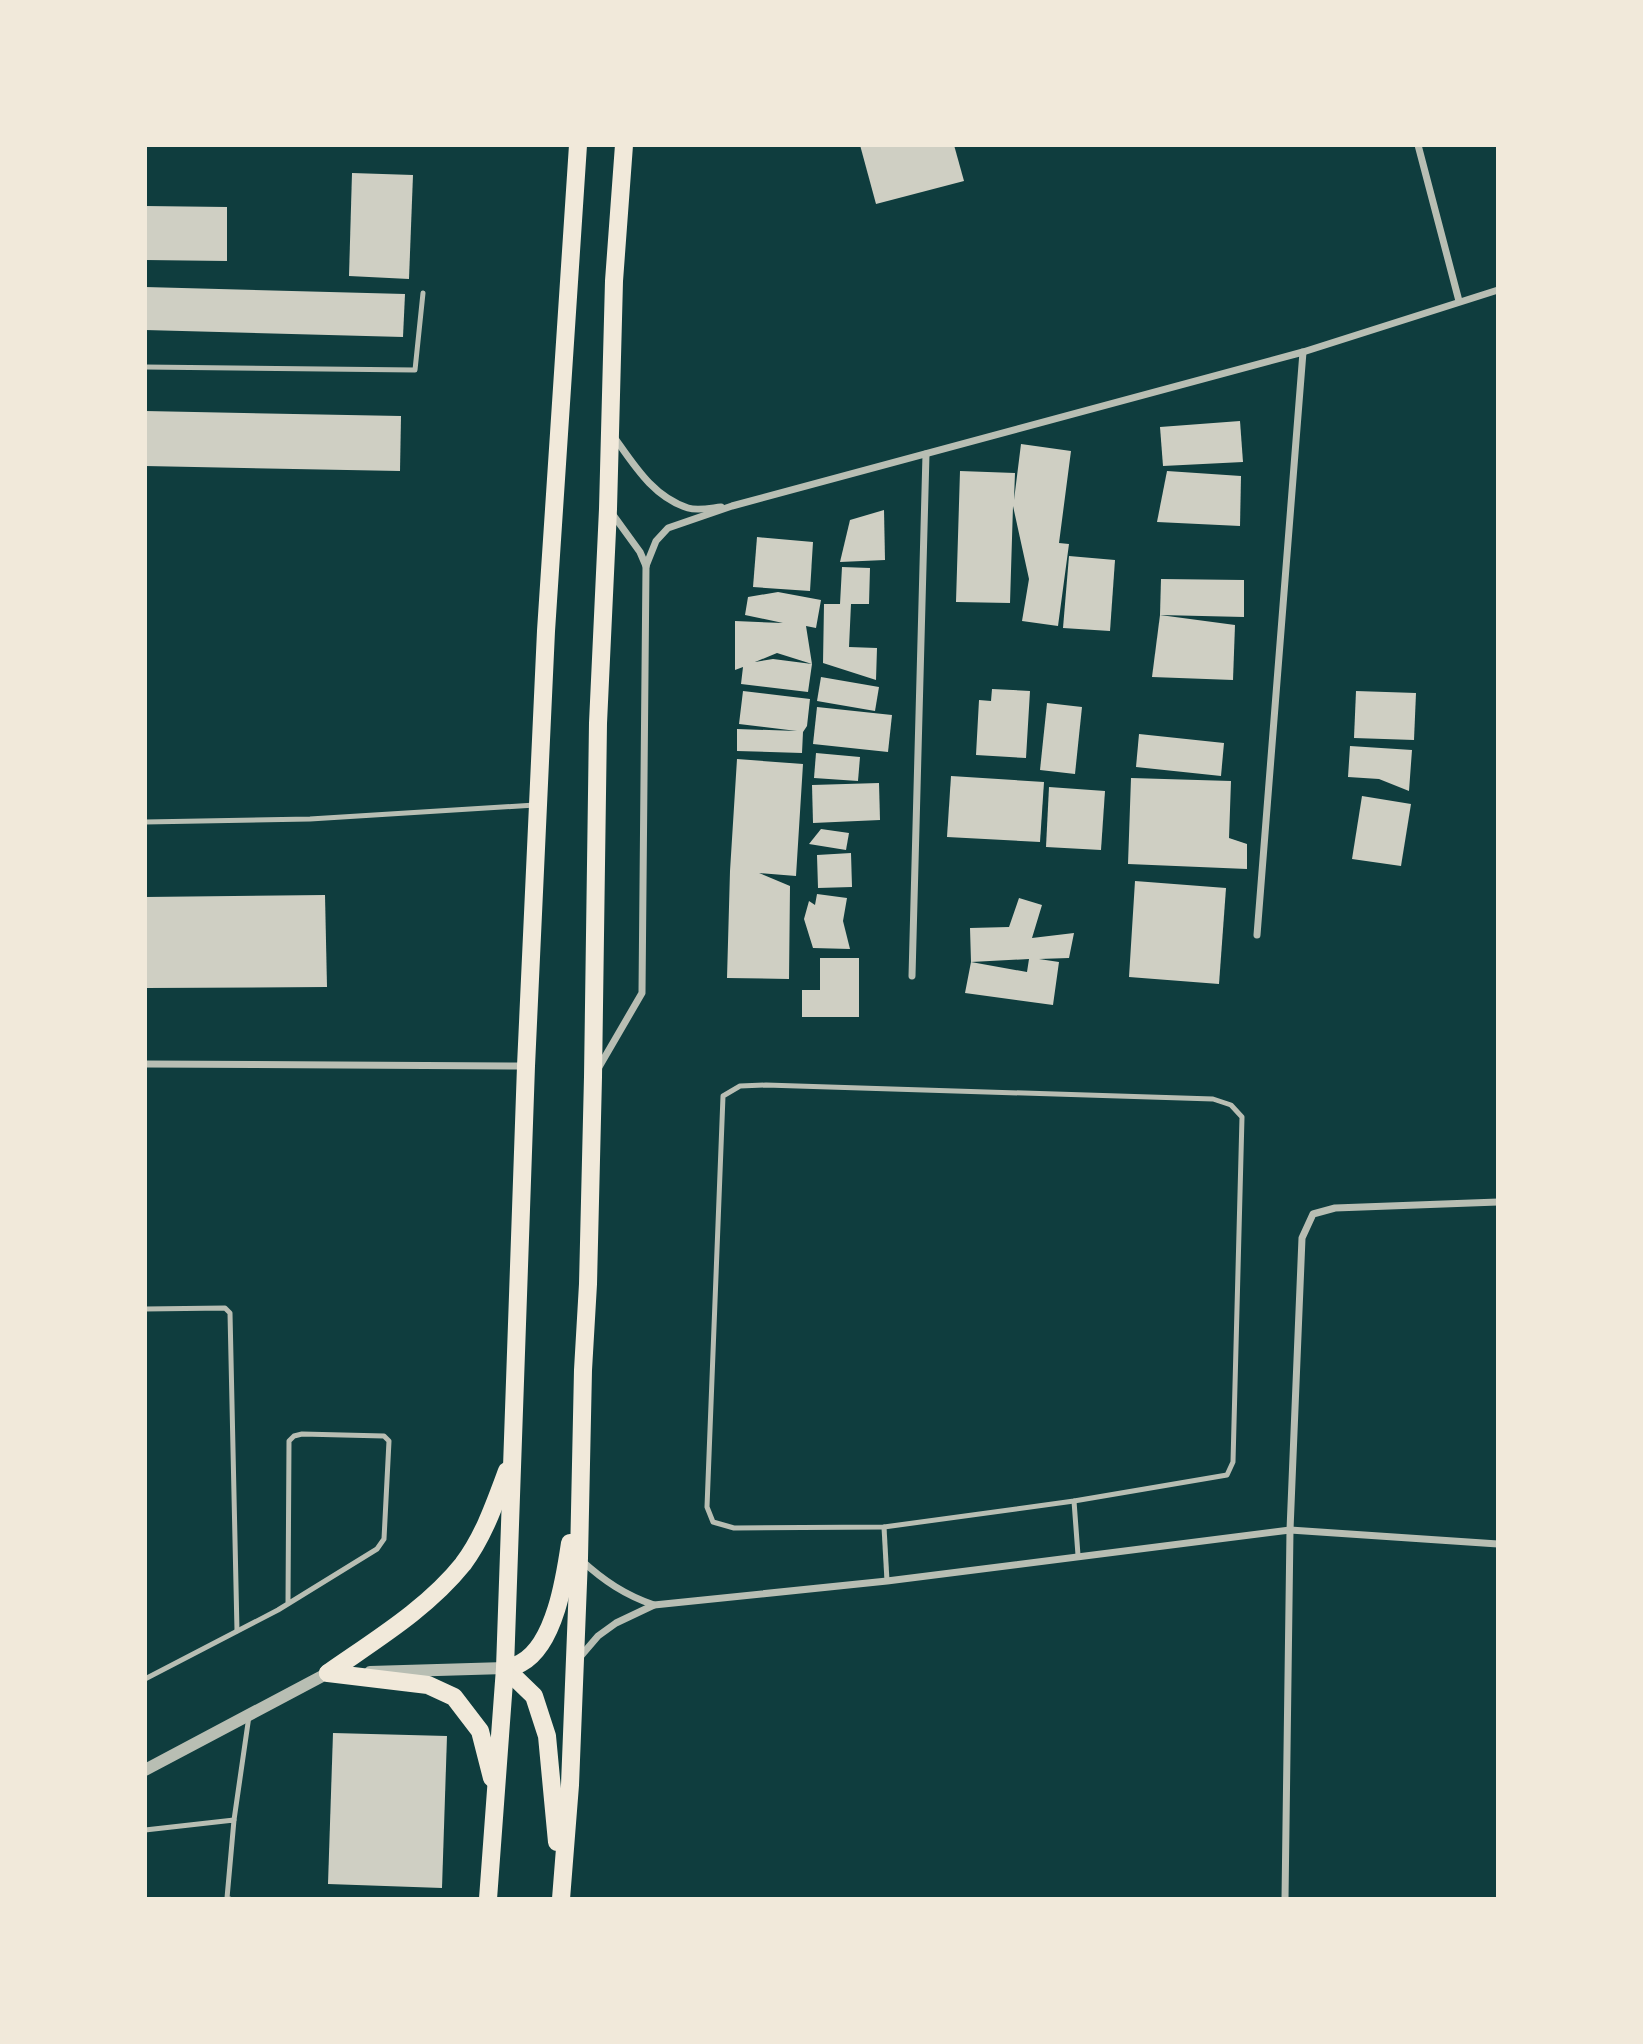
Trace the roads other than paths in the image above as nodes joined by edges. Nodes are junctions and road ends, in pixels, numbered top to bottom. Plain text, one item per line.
1 (578, 145) edge
2 (624, 145) edge
3 (1418, 145) edge
4 (1498, 290) edge
5 (423, 293) dead end
6 (1459, 301) junction
7 (1303, 352) junction
8 (145, 367) edge
9 (609, 431) junction
10 (926, 454) junction
11 (732, 506) junction
12 (608, 509) junction
13 (646, 566) junction
14 (538, 805) junction
15 (145, 822) edge
16 (1257, 934) dead end
17 (912, 976) dead end
18 (145, 1063) edge
19 (526, 1066) junction
20 (593, 1077) junction
21 (1498, 1202) edge
22 (145, 1309) edge
23 (512, 1456) junction
24 (581, 1460) junction
25 (1074, 1501) junction
26 (884, 1527) junction
27 (1290, 1530) junction
28 (1498, 1544) edge
29 (1078, 1555) junction
30 (579, 1558) junction
31 (887, 1581) junction
32 (288, 1603) junction
33 (654, 1605) junction
34 (237, 1631) junction
35 (575, 1663) junction
36 (505, 1668) junction
37 (328, 1673) junction
38 (145, 1679) edge
39 (249, 1716) junction
40 (145, 1770) edge
41 (496, 1791) junction
42 (234, 1820) junction
43 (145, 1830) edge
44 (562, 1896) edge
45 (229, 1899) edge
46 (488, 1899) edge
47 (1286, 1899) edge

1 - 14 main road
2 - 9 main road
3 - 6 street
4 - 6 street
5 - 8 lane
6 - 7 street
7 - 10 street
7 - 16 street
9 - 11 street
9 - 12 main road
10 - 11 street
10 - 17 street
11 - 13 street
12 - 13 street
12 - 20 main road
13 - 20 street
14 - 15 lane
14 - 19 main road
18 - 19 street
19 - 23 main road
20 - 24 main road
21 - 27 street
22 - 34 lane
23 - 36 main road
23 - 37 main road
24 - 30 main road
24 - 36 main road
25 - 26 lane
25 - 26 lane
25 - 29 lane
26 - 31 lane
27 - 28 street
27 - 29 street
27 - 47 street
29 - 31 street
30 - 33 street
30 - 35 main road
31 - 33 street
32 - 32 lane
32 - 34 lane
33 - 35 street
34 - 38 lane
35 - 44 main road
36 - 37 street
36 - 41 main road
36 - 44 main road
37 - 39 street
37 - 41 main road
39 - 40 street
39 - 42 lane
41 - 46 main road
42 - 43 lane
42 - 45 lane

